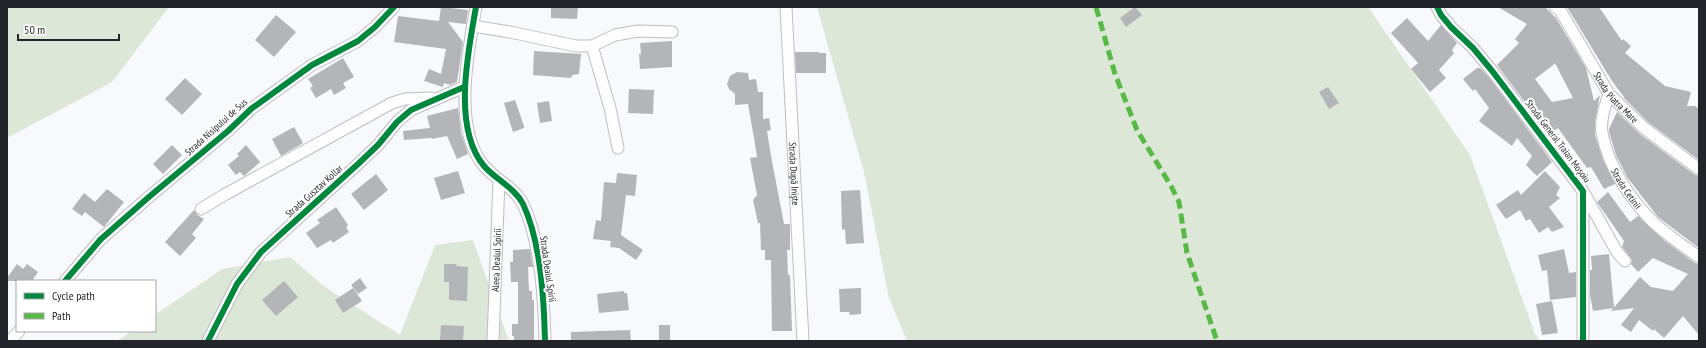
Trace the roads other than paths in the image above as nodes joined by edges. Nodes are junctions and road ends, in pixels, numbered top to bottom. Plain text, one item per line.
1 (394, 7) edge
2 (476, 7) edge
3 (786, 7) edge
4 (1437, 7) edge
5 (1556, 7) edge
6 (473, 26) junction
7 (672, 32) dead end
8 (592, 46) junction
9 (464, 87) junction
10 (1609, 94) junction
11 (438, 98) junction
12 (618, 148) dead end
13 (1699, 169) edge
14 (499, 180) junction
15 (1583, 191) junction
16 (201, 209) dead end
17 (1699, 257) edge
18 (1625, 260) dead end
19 (66, 280) edge
20 (18, 332) edge
21 (10, 341) edge
22 (208, 341) edge
23 (493, 341) edge
24 (545, 341) edge
25 (803, 341) edge
26 (1583, 341) edge

1 - 19 street, Strada Nisipului de Sus
2 - 6 street, Strada Dealul Spirii
3 - 25 street, Strada După Iniște
4 - 15 street, Strada General Traian Moșoiu
5 - 10 street, Strada Piatra Mare
6 - 8 street
6 - 9 street, Strada Dealul Spirii
7 - 8 street
8 - 12 street
9 - 11 street, Strada Gusztav Kollar
9 - 14 street, Strada Dealul Spirii
10 - 13 street, Strada Piatra Mare
10 - 17 street, Strada Cetinii
11 - 16 street, Strada Gusztav Kollar
11 - 22 street, Strada Gusztav Kollar
14 - 23 street, Aleea Dealul Spirii
14 - 24 street, Strada Dealul Spirii
15 - 18 street
15 - 26 street, Strada General Traian Moșoiu
20 - 21 street

